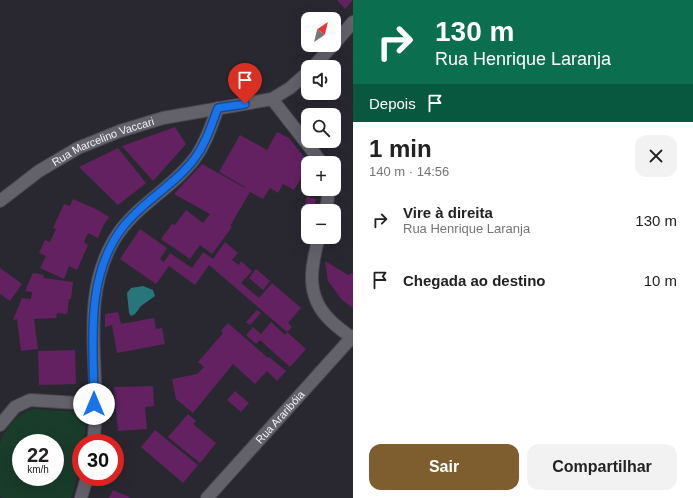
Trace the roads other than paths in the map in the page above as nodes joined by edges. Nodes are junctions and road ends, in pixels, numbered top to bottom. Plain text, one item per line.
1 (353, 22) edge
2 (341, 35) edge
3 (326, 52) edge
4 (319, 60) edge
5 (301, 78) edge
6 (272, 99) junction
7 (218, 108) junction
8 (317, 156) edge
9 (0, 201) edge
10 (317, 244) edge
11 (352, 338) edge
12 (94, 404) junction
13 (0, 425) edge
14 (94, 434) edge
15 (84, 486) edge
16 (81, 498) edge
17 (207, 498) edge

1 - 2 street
3 - 4 street
5 - 6 street
6 - 7 street, Rua Marcelino Vaccari
6 - 8 street
7 - 9 street, Rua Marcelino Vaccari
7 - 12 street
10 - 11 street
11 - 17 street, Rua Araribóia
12 - 13 street
12 - 14 street
15 - 16 street

